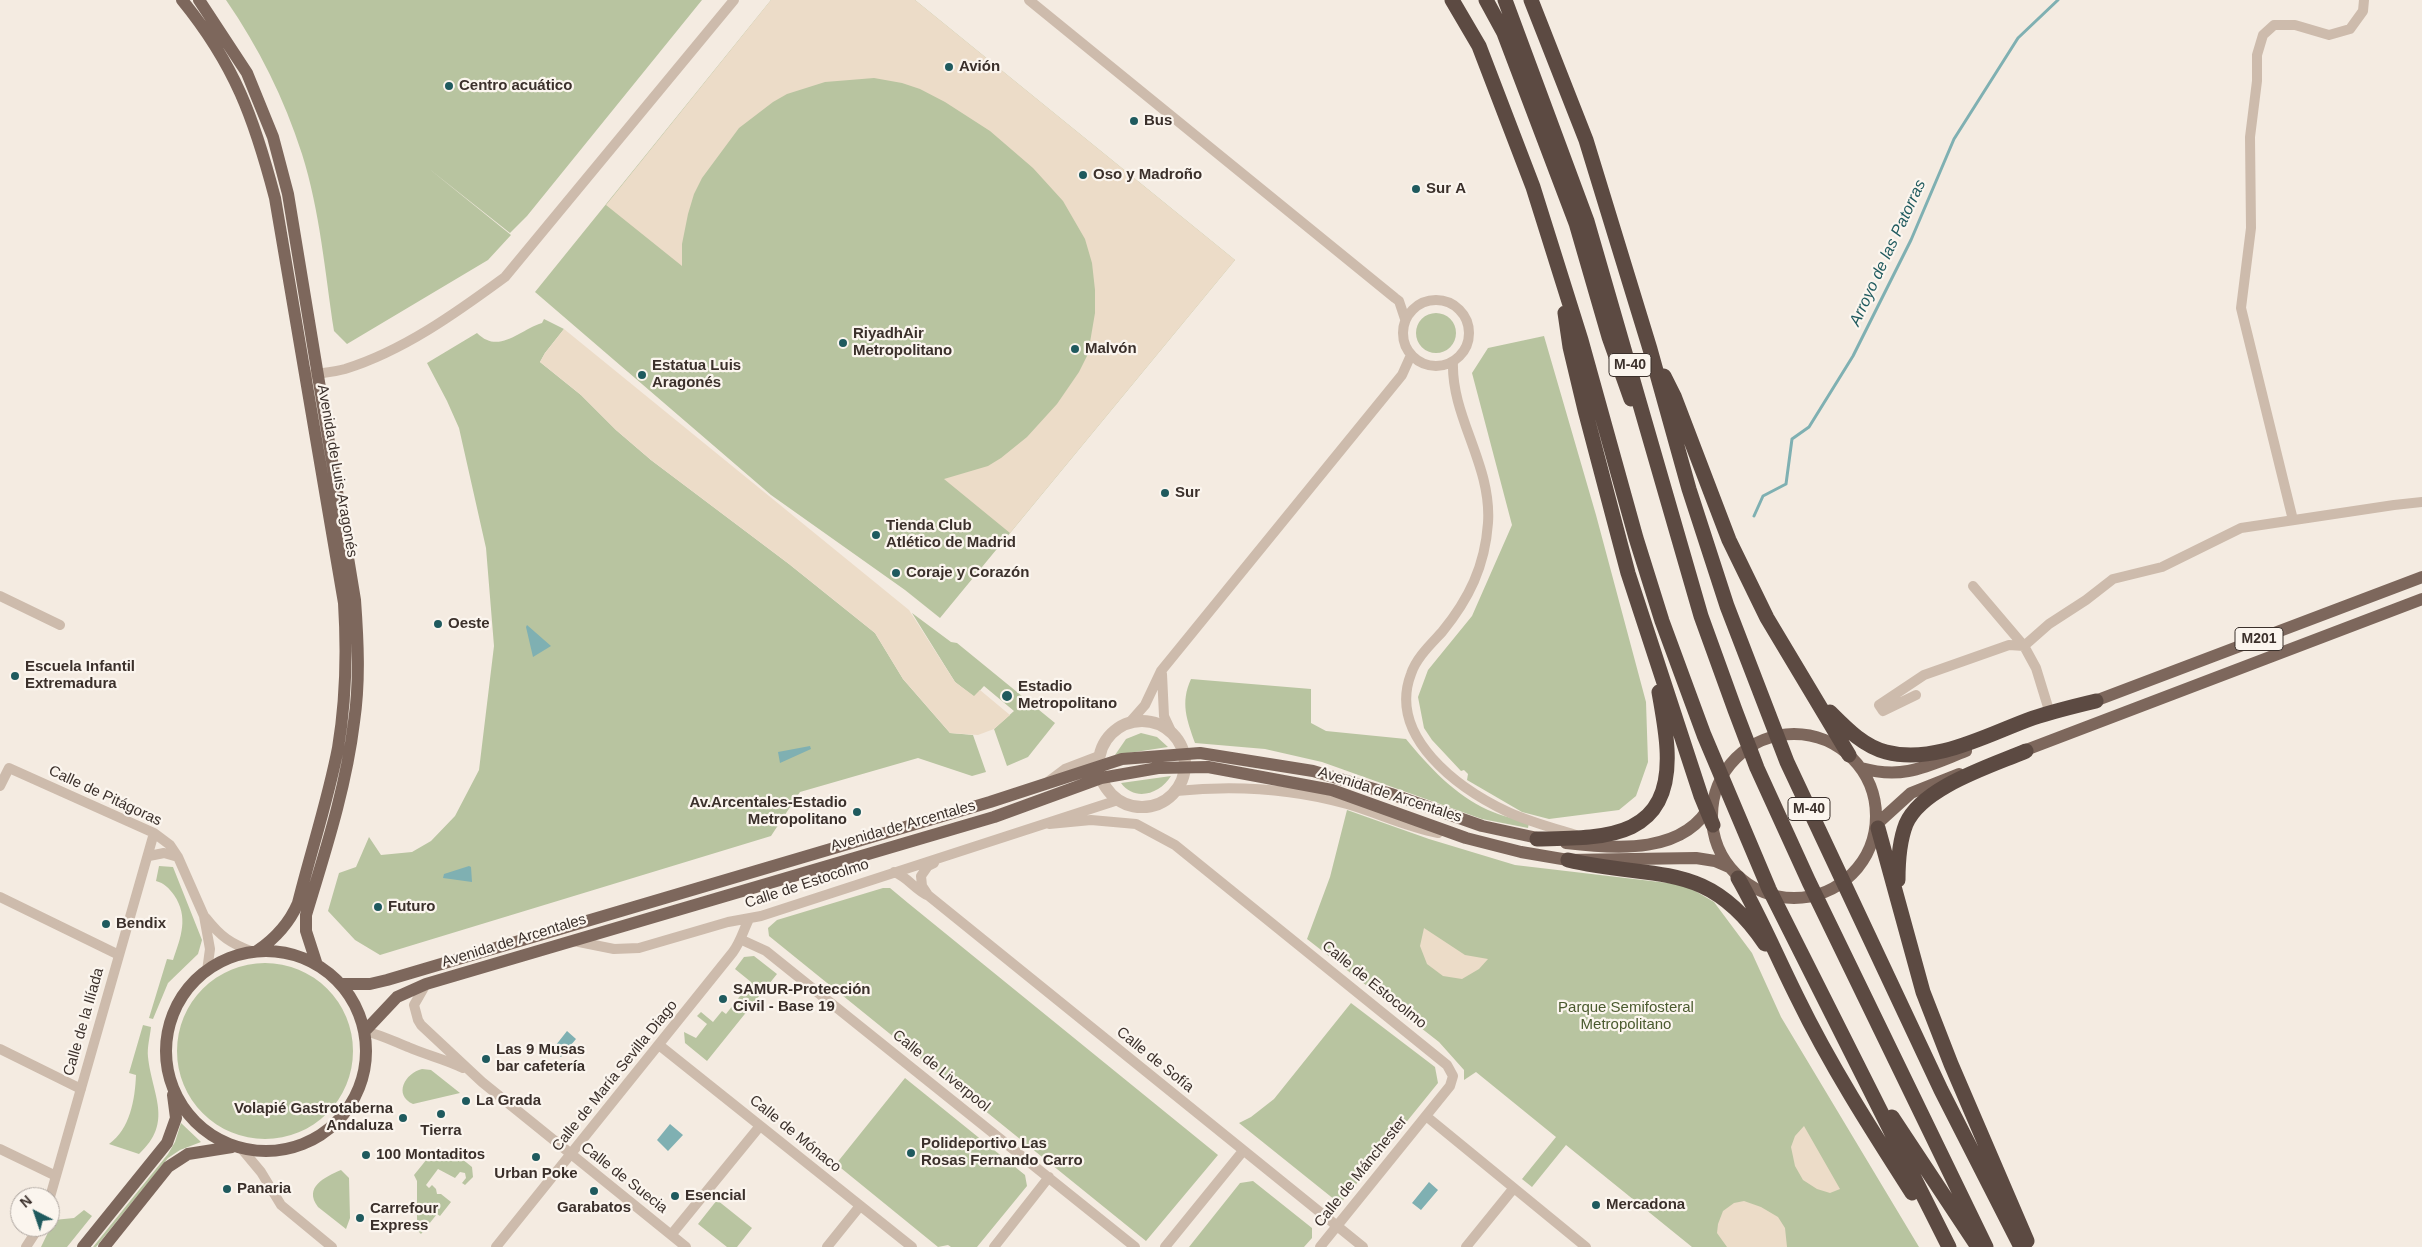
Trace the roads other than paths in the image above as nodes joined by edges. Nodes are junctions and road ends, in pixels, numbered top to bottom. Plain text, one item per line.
1 (182, 0) edge
2 (199, 0) edge
3 (734, 0) edge
4 (1029, 0) edge
5 (1452, 0) edge
6 (1486, 0) edge
7 (1505, 0) edge
8 (1531, 0) edge
9 (2364, 0) edge
10 (1557, 257) junction
11 (1399, 301) junction
12 (1421, 302) junction
13 (1405, 319) junction
14 (1650, 349) junction
15 (1411, 355) junction
16 (1453, 362) junction
17 (1424, 364) junction
18 (319, 374) junction
19 (1402, 375) junction
20 (304, 376) junction
21 (2422, 502) edge
22 (1669, 509) junction
23 (2293, 520) junction
24 (2422, 577) edge
25 (1973, 586) dead end
26 (0, 596) edge
27 (2422, 600) edge
28 (60, 625) dead end
29 (2024, 646) junction
30 (1652, 651) junction
31 (1162, 671) junction
32 (1916, 695) dead end
33 (1816, 699) junction
34 (2096, 701) junction
35 (2048, 707) dead end
36 (1130, 722) junction
37 (1171, 731) junction
38 (2026, 750) junction
39 (1849, 755) junction
40 (1185, 761) junction
41 (1099, 767) junction
42 (1861, 768) junction
43 (0, 786) edge
44 (1176, 791) junction
45 (1118, 800) junction
46 (1708, 809) junction
47 (1049, 824) junction
48 (1878, 825) junction
49 (154, 833) junction
50 (1466, 838) junction
51 (1585, 838) junction
52 (1537, 839) junction
53 (1662, 842) junction
54 (148, 856) junction
55 (945, 856) junction
56 (178, 857) junction
57 (1568, 860) junction
58 (894, 872) junction
59 (1733, 872) junction
60 (1897, 892) junction
61 (929, 896) junction
62 (0, 898) edge
63 (204, 916) junction
64 (749, 919) junction
65 (728, 922) junction
66 (742, 940) junction
67 (570, 941) junction
68 (255, 952) junction
69 (119, 955) junction
70 (317, 964) junction
71 (207, 970) junction
72 (341, 984) junction
73 (426, 984) junction
74 (1797, 997) junction
75 (364, 1031) junction
76 (659, 1045) junction
77 (0, 1049) edge
78 (1852, 1055) junction
79 (474, 1074) junction
80 (171, 1083) junction
81 (81, 1089) junction
82 (1426, 1116) junction
83 (760, 1126) junction
84 (238, 1148) junction
85 (0, 1149) edge
86 (1243, 1151) junction
87 (570, 1155) junction
88 (56, 1176) junction
89 (1049, 1177) junction
90 (53, 1187) edge
91 (1513, 1189) junction
92 (860, 1206) junction
93 (1336, 1226) junction
94 (671, 1235) junction
95 (83, 1247) edge
96 (104, 1247) edge
97 (332, 1247) edge
98 (496, 1247) edge
99 (686, 1247) edge
100 (827, 1247) edge
101 (912, 1247) edge
102 (994, 1247) edge
103 (1135, 1247) edge
104 (1165, 1247) edge
105 (1320, 1247) edge
106 (1363, 1247) edge
107 (1466, 1247) edge
108 (1586, 1247) edge
109 (1948, 1247) edge
110 (1978, 1247) edge
111 (1986, 1247) edge
112 (2021, 1247) edge
113 (2030, 1247) edge

1 - 20 main road, Avenida de Luis Aragonés
2 - 18 main road, Avenida de Luis Aragonés
3 - 18 street
4 - 11 street
5 - 10 highway
6 - 22 highway
7 - 22 highway, M-40
8 - 14 highway, M-40
9 - 23 street
10 - 30 highway
10 - 78 highway
11 - 12 street
11 - 13 street
12 - 13 street
12 - 16 street
13 - 15 street
14 - 33 highway
14 - 112 highway, M-40
15 - 17 street
15 - 19 street
16 - 17 street
16 - 51 street
17 - 19 street
18 - 20 street
18 - 70 main road, Avenida de Luis Aragonés
19 - 31 street
20 - 68 main road, Avenida de Luis Aragonés
21 - 23 street
22 - 111 highway, M-40
23 - 29 street
24 - 34 main road, M201
25 - 29 street
26 - 28 street
27 - 38 main road, M201
29 - 32 street
29 - 35 street
30 - 46 highway
30 - 51 highway
31 - 36 street
31 - 37 street
33 - 34 highway
33 - 39 highway
34 - 42 main road, M201
36 - 37 street
36 - 41 street
37 - 40 street
38 - 48 main road, M201
38 - 60 highway
39 - 42 main road
39 - 46 main road
40 - 41 main road, Avenida de Arcentales
40 - 44 street
40 - 50 main road, Avenida de Arcentales
40 - 52 main road, Avenida de Arcentales
41 - 45 street
41 - 67 main road, Avenida de Arcentales
41 - 72 main road, Avenida de Arcentales
42 - 48 main road
43 - 49 street, Calle de Pitágoras
44 - 45 street
44 - 50 street, Avenida de Arcentales
45 - 47 street, Calle de Estocolmo
46 - 53 main road
46 - 53 main road, Avenida de Arcentales
46 - 59 main road
47 - 55 street, Calle de Estocolmo
47 - 82 street, Calle de Estocolmo
48 - 59 main road
48 - 60 highway
49 - 54 street, Calle de la Ilíada
49 - 56 street, Calle de Pitágoras
50 - 57 main road, Avenida de Arcentales
51 - 52 highway
52 - 53 main road, Avenida de Arcentales
54 - 56 street
54 - 69 street, Calle de la Ilíada
55 - 58 street, Calle de Estocolmo
55 - 61 street
56 - 63 street, Calle de Pitágoras
57 - 59 main road, Avenida de Arcentales
57 - 74 highway
58 - 61 street, Calle de Sofía
58 - 64 street, Calle de Estocolmo
59 - 74 highway
60 - 113 highway
61 - 86 street, Calle de Sofía
62 - 69 street
63 - 68 street, Calle de Pitágoras
63 - 71 street, Calle de Pitágoras
64 - 65 street, Calle de Estocolmo
64 - 66 street, Calle de María Sevilla Diago
65 - 66 street, Calle de Liverpool
65 - 67 street, Calle de Estocolmo
66 - 76 street, Calle de María Sevilla Diago
66 - 89 street, Calle de Liverpool
67 - 73 main road, Avenida de Arcentales
68 - 70 main road
68 - 71 main road
69 - 81 street, Calle de la Ilíada
70 - 72 main road
71 - 80 main road
72 - 75 main road
73 - 75 main road, Avenida de Arcentales
73 - 79 street, Calle de Suecia
74 - 109 highway
75 - 79 street, Calle de Suecia
75 - 84 main road
76 - 83 street, Calle de Mónaco
76 - 87 street, Calle de María Sevilla Diago
77 - 81 street
78 - 109 highway
78 - 110 highway
79 - 87 street, Calle de Suecia
80 - 84 main road
80 - 95 main road
81 - 88 street, Calle de la Ilíada
82 - 91 street
82 - 93 street, Calle de Mánchester
83 - 92 street, Calle de Mónaco
83 - 94 street
84 - 96 main road
84 - 97 street
85 - 88 street
86 - 93 street, Calle de Sofía
86 - 104 street
87 - 94 street, Calle de Suecia
87 - 98 street, Calle de María Sevilla Diago
88 - 90 street, Calle de la Ilíada
89 - 102 street
89 - 103 street, Calle de Liverpool
91 - 107 street
91 - 108 street
92 - 100 street
92 - 101 street, Calle de Mónaco
93 - 105 street, Calle de Mánchester
93 - 106 street, Calle de Sofía
94 - 99 street, Calle de Suecia

